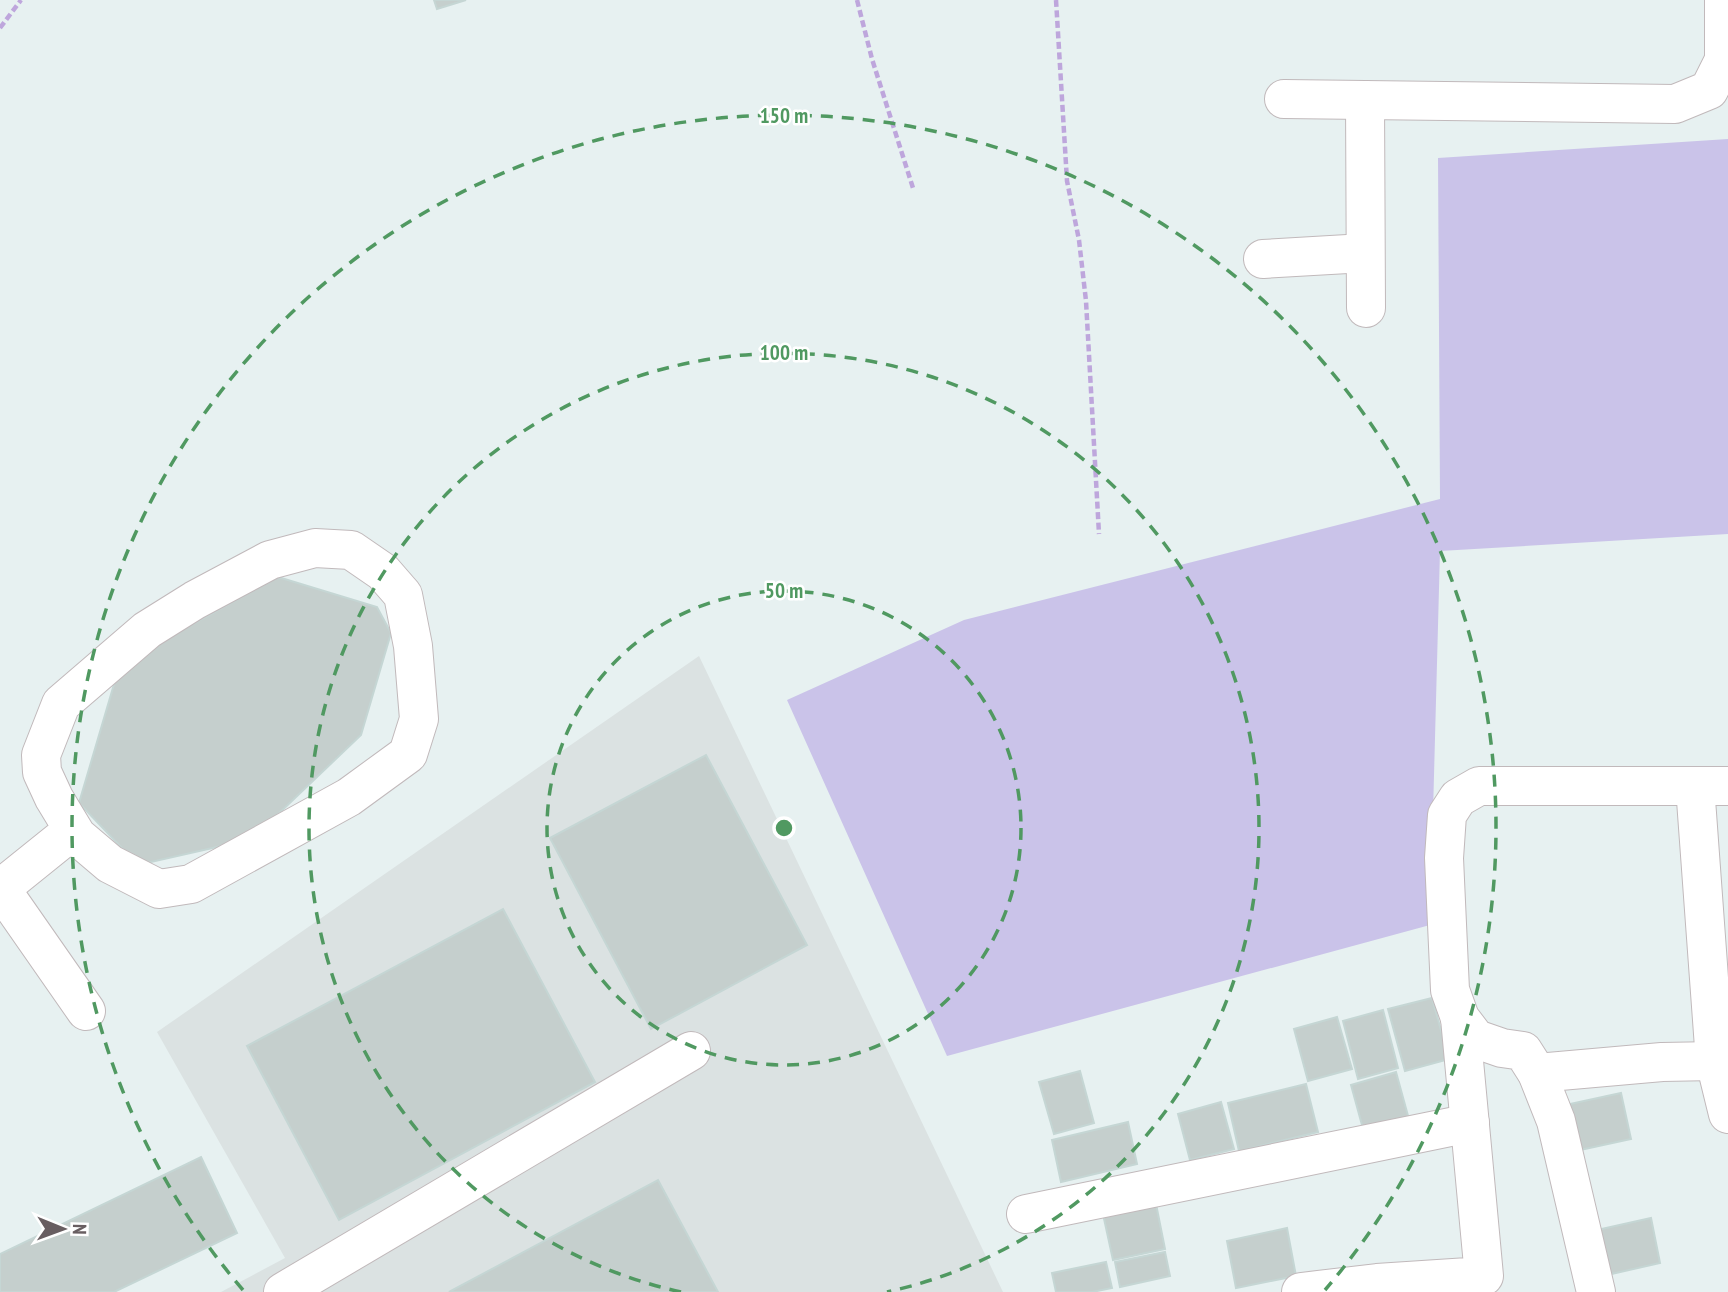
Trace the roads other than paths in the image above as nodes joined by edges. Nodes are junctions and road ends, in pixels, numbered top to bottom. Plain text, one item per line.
1 (1724, 0) edge
2 (1284, 99) dead end
3 (1366, 100) junction
4 (1366, 253) junction
5 (1263, 259) dead end
6 (1366, 308) dead end
7 (1712, 786) edge
8 (77, 836) junction
9 (0, 889) edge
10 (86, 1011) dead end
11 (1460, 1018) junction
12 (691, 1051) dead end
13 (1721, 1064) edge
14 (1537, 1073) junction
15 (1728, 1114) edge
16 (1469, 1123) junction
17 (1026, 1214) dead end
18 (283, 1292) edge
19 (1300, 1292) edge
20 (1596, 1292) edge

1 - 3 street
2 - 3 street
3 - 4 street
4 - 5 street
4 - 6 street
7 - 11 street
7 - 13 street
8 - 8 street
8 - 9 street
9 - 10 street
11 - 14 street
11 - 16 street
12 - 18 street
13 - 14 street
13 - 15 street
14 - 20 street
16 - 17 street
16 - 19 street

